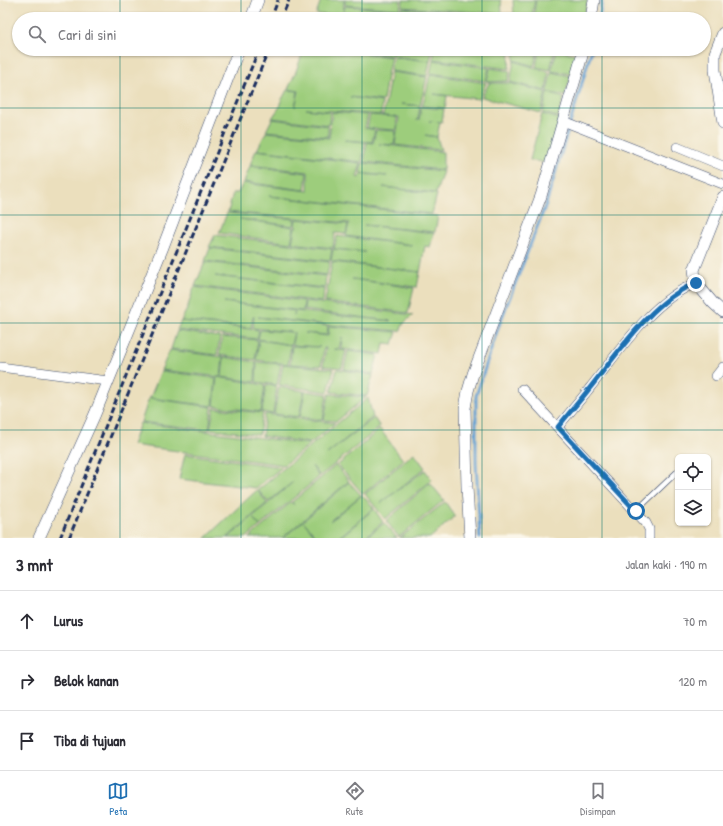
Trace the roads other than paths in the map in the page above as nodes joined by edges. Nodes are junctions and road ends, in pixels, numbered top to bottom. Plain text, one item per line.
1 (258, 0) edge
2 (594, 0) edge
3 (253, 12) edge
4 (591, 12) edge
5 (723, 33) edge
6 (235, 56) edge
7 (582, 56) edge
8 (564, 122) junction
9 (723, 123) edge
10 (677, 147) dead end
11 (723, 166) edge
12 (723, 184) edge
13 (723, 197) edge
14 (696, 283) junction
15 (723, 312) edge
16 (0, 367) edge
17 (723, 367) edge
18 (716, 376) dead end
19 (108, 381) junction
20 (522, 389) dead end
21 (558, 427) junction
22 (675, 474) edge
23 (636, 511) junction
24 (39, 538) edge
25 (470, 538) edge
26 (649, 538) edge

1 - 3 street
2 - 4 street
5 - 9 street
6 - 19 street
7 - 8 street
8 - 12 street
8 - 25 street
10 - 11 street
13 - 14 street
14 - 15 street
14 - 21 street
16 - 19 street
17 - 18 street
19 - 24 street
20 - 21 street
21 - 23 street
22 - 23 lane
23 - 26 street

